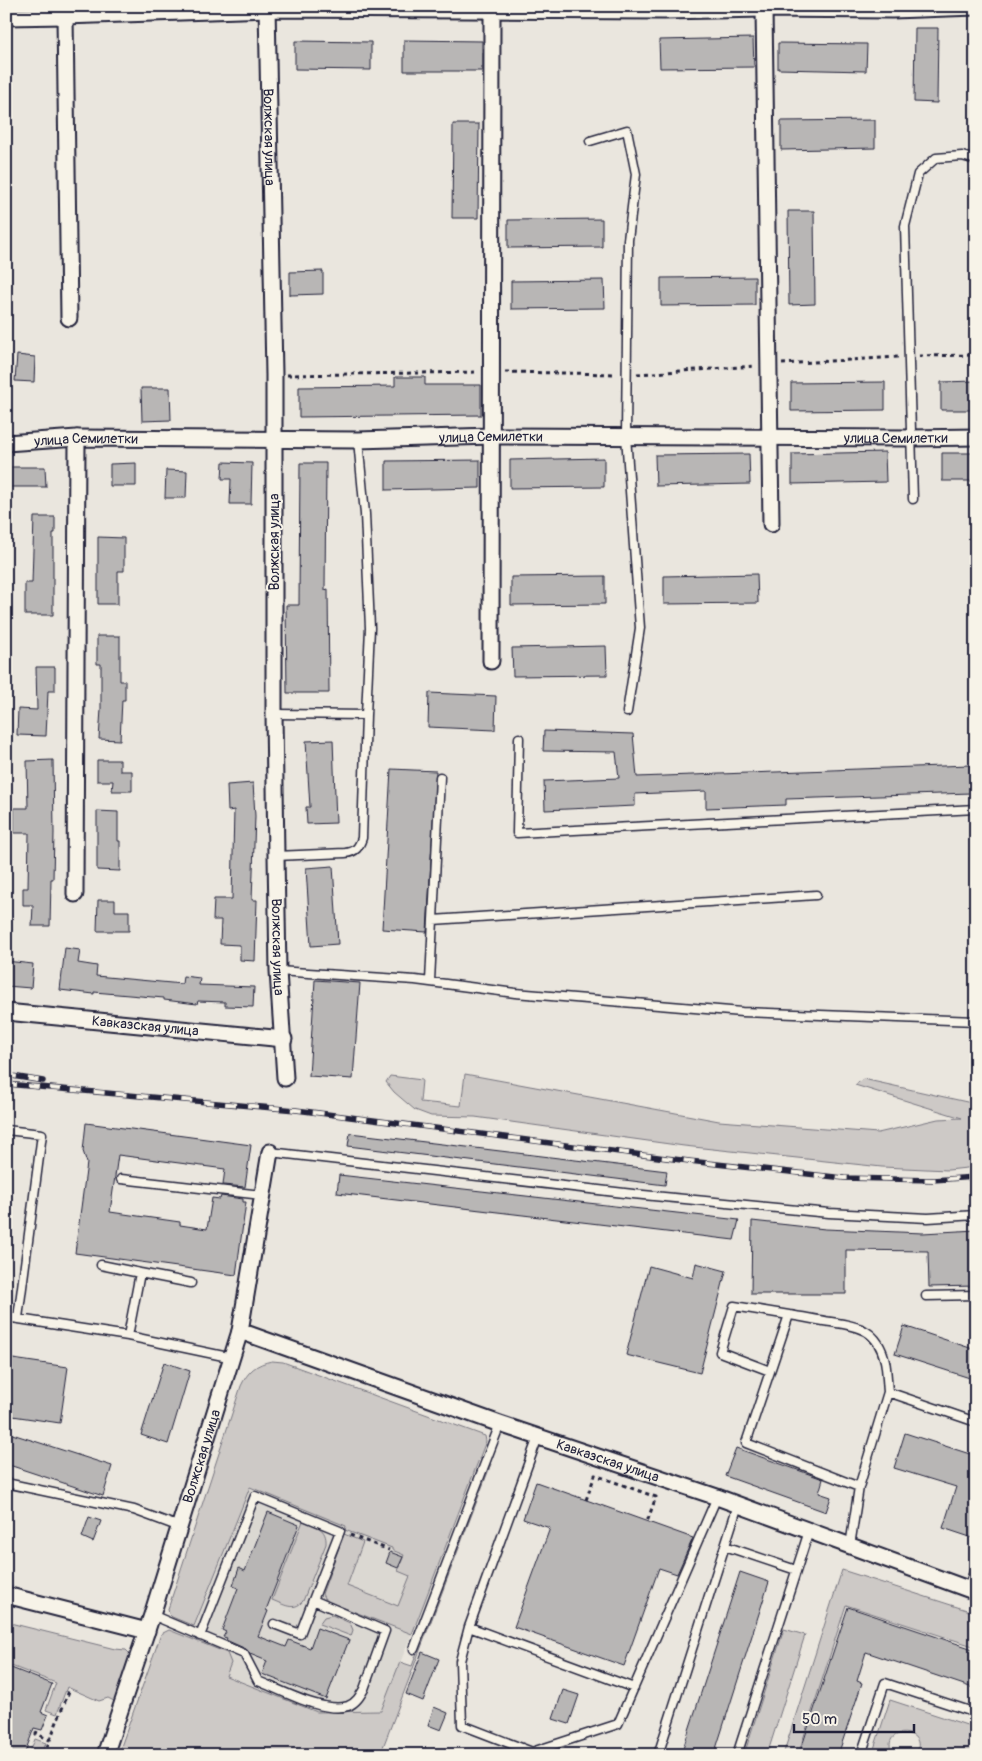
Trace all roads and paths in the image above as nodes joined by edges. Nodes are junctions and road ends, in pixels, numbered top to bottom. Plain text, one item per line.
1 (976, 6) edge
2 (267, 8) edge
3 (664, 9) edge
4 (764, 9) junction
5 (492, 10) junction
6 (6, 16) edge
7 (65, 16) junction
8 (590, 141) dead end
9 (976, 160) edge
10 (69, 318) dead end
11 (492, 436) junction
12 (626, 436) junction
13 (769, 436) junction
14 (976, 436) edge
15 (77, 438) junction
16 (910, 438) junction
17 (275, 440) junction
18 (358, 440) junction
19 (6, 443) edge
20 (912, 499) dead end
21 (771, 524) dead end
22 (491, 662) dead end
23 (627, 712) dead end
24 (274, 714) junction
25 (366, 714) junction
26 (519, 738) dead end
27 (440, 777) dead end
28 (976, 809) edge
29 (276, 856) junction
30 (75, 894) dead end
31 (816, 894) dead end
32 (433, 920) junction
33 (278, 971) junction
34 (430, 982) junction
35 (6, 1012) edge
36 (976, 1021) edge
37 (284, 1039) junction
38 (285, 1078) dead end
39 (6, 1130) edge
40 (270, 1152) joint
41 (121, 1179) dead end
42 (262, 1195) junction
43 (976, 1215) edge
44 (100, 1265) dead end
45 (140, 1273) junction
46 (191, 1283) dead end
47 (976, 1295) edge
48 (926, 1296) dead end
49 (789, 1315) junction
50 (6, 1317) edge
51 (18, 1318) junction
52 (240, 1331) junction
53 (128, 1336) junction
54 (233, 1358) junction
55 (770, 1371) junction
56 (888, 1392) junction
57 (976, 1422) edge
58 (500, 1424) junction
59 (538, 1436) junction
60 (6, 1484) edge
61 (859, 1486) junction
62 (717, 1497) junction
63 (586, 1500) dead end
64 (738, 1505) junction
65 (647, 1522) dead end
66 (180, 1527) junction
67 (340, 1531) junction
68 (809, 1531) junction
69 (725, 1546) junction
70 (850, 1546) junction
71 (389, 1550) dead end
72 (976, 1566) edge
73 (796, 1570) junction
74 (972, 1590) edge
75 (6, 1595) edge
76 (313, 1600) junction
77 (152, 1615) junction
78 (274, 1624) dead end
79 (469, 1627) junction
80 (147, 1631) junction
81 (200, 1636) junction
82 (414, 1649) dead end
83 (634, 1688) junction
84 (70, 1691) dead end
85 (976, 1713) edge
86 (37, 1731) dead end
87 (50, 1740) junction
88 (44, 1755) edge
89 (104, 1755) edge
90 (658, 1755) edge
91 (737, 1755) edge
92 (861, 1755) edge

1 - 4 street
2 - 5 street
2 - 7 street
2 - 17 street, Волжская улица
3 - 4 street
3 - 5 street
4 - 13 street
5 - 11 street
6 - 7 street
7 - 10 street
8 - 12 lane
9 - 16 lane
11 - 12 street, улица Семилетки
11 - 18 street, улица Семилетки
11 - 22 street
12 - 13 street, улица Семилетки
12 - 23 lane
13 - 16 street, улица Семилетки
13 - 21 street
14 - 16 street, улица Семилетки
15 - 17 street, улица Семилетки
15 - 19 street, улица Семилетки
15 - 30 street
16 - 20 lane
17 - 18 street, улица Семилетки
17 - 24 street, Волжская улица
18 - 25 lane
24 - 25 lane
24 - 29 street, Волжская улица
25 - 29 lane
26 - 28 lane
27 - 32 lane
29 - 33 street, Волжская улица
31 - 32 lane
32 - 34 lane
33 - 34 lane
33 - 37 street, Волжская улица
34 - 36 lane
35 - 37 street, Кавказская улица
37 - 38 street, Волжская улица
39 - 51 lane
40 - 42 street, Волжская улица
40 - 43 lane
41 - 42 lane
42 - 52 street, Волжская улица
44 - 45 lane
45 - 46 lane
45 - 53 lane
47 - 48 lane
49 - 55 lane
49 - 55 lane
49 - 56 lane
50 - 51 lane
51 - 53 lane
52 - 54 street, Волжская улица
52 - 58 street, Кавказская улица
53 - 54 lane
54 - 66 street, Волжская улица
55 - 61 lane
56 - 57 lane
56 - 61 lane
58 - 59 street, Кавказская улица
58 - 82 lane
59 - 62 street, Кавказская улица
59 - 79 lane
60 - 66 lane
61 - 70 lane
62 - 64 street, Кавказская улица
62 - 83 lane
63 - 65 path
64 - 68 street, Кавказская улица
64 - 69 lane
66 - 77 street, Волжская улица
67 - 71 path
67 - 76 lane
67 - 81 lane
68 - 70 street, Кавказская улица
68 - 73 lane
69 - 73 lane
69 - 90 lane
70 - 74 street, Кавказская улица
72 - 74 lane
73 - 91 lane
75 - 80 street
76 - 78 lane
76 - 81 lane
77 - 80 street, Волжская улица
77 - 81 lane
79 - 83 lane
79 - 83 lane
80 - 89 street, Волжская улица
84 - 87 path
85 - 92 lane
86 - 87 path
87 - 88 path

